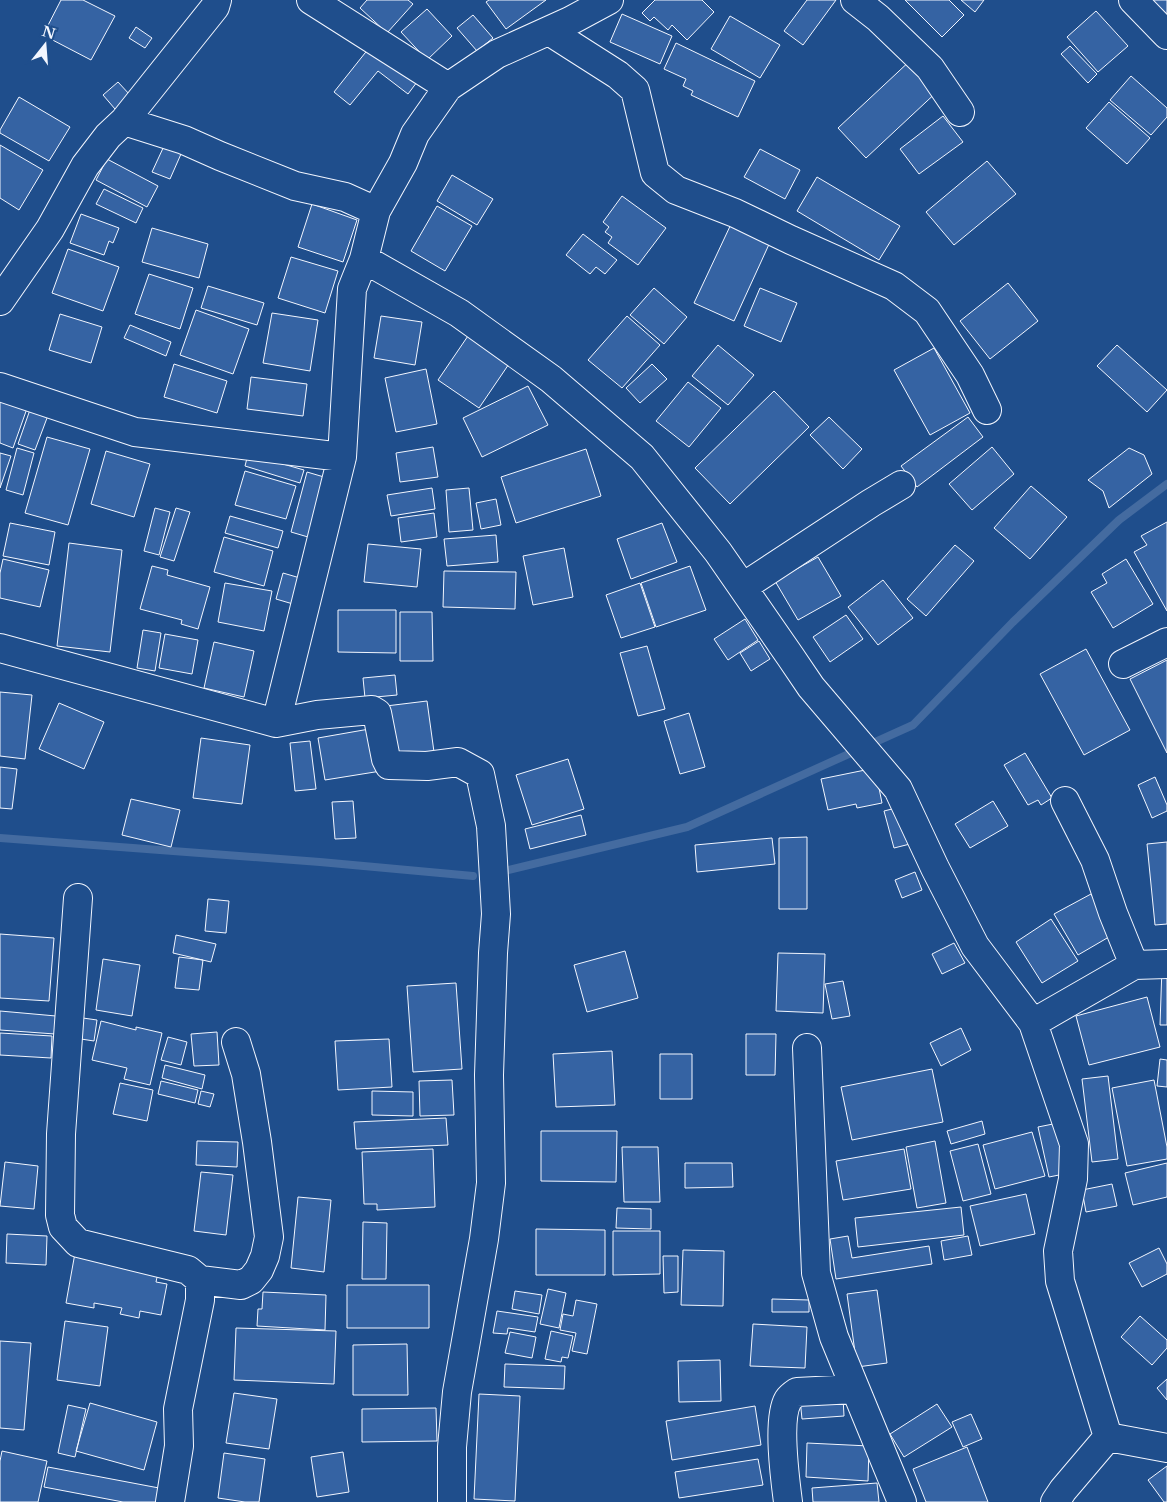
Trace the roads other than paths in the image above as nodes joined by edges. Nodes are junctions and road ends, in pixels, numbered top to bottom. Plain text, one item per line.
1 (217, 0) edge
2 (311, 0) edge
3 (609, 0) edge
4 (855, 0) edge
5 (1132, 0) edge
6 (549, 31) junction
7 (1167, 35) edge
8 (448, 87) junction
9 (960, 112) dead end
10 (124, 121) junction
11 (376, 211) junction
12 (364, 259) junction
13 (0, 301) edge
14 (0, 387) edge
15 (987, 410) dead end
16 (342, 457) junction
17 (901, 485) dead end
18 (743, 587) junction
19 (1167, 642) edge
20 (0, 648) edge
21 (1123, 664) dead end
22 (276, 723) junction
23 (1065, 801) dead end
24 (78, 898) dead end
25 (1167, 964) edge
26 (1134, 965) junction
27 (1033, 1023) junction
28 (236, 1042) dead end
29 (807, 1048) dead end
30 (200, 1280) junction
31 (855, 1388) junction
32 (1108, 1437) junction
33 (1167, 1448) edge
34 (170, 1502) edge
35 (452, 1502) edge
36 (788, 1502) edge
37 (902, 1502) edge
38 (1055, 1502) edge

1 - 10 street
2 - 8 street
3 - 6 street
4 - 9 street
5 - 7 street
6 - 8 street
6 - 15 street
8 - 11 street
10 - 11 street
10 - 13 street
11 - 12 street
12 - 16 street
12 - 18 street
14 - 16 street
16 - 22 street
17 - 18 street
18 - 27 street
19 - 21 street
20 - 22 street
22 - 35 street
23 - 26 street
24 - 30 street
25 - 26 street
26 - 27 street
27 - 32 street
28 - 30 street
29 - 31 street
30 - 34 street
31 - 36 street
31 - 37 street
32 - 33 street
32 - 38 street

